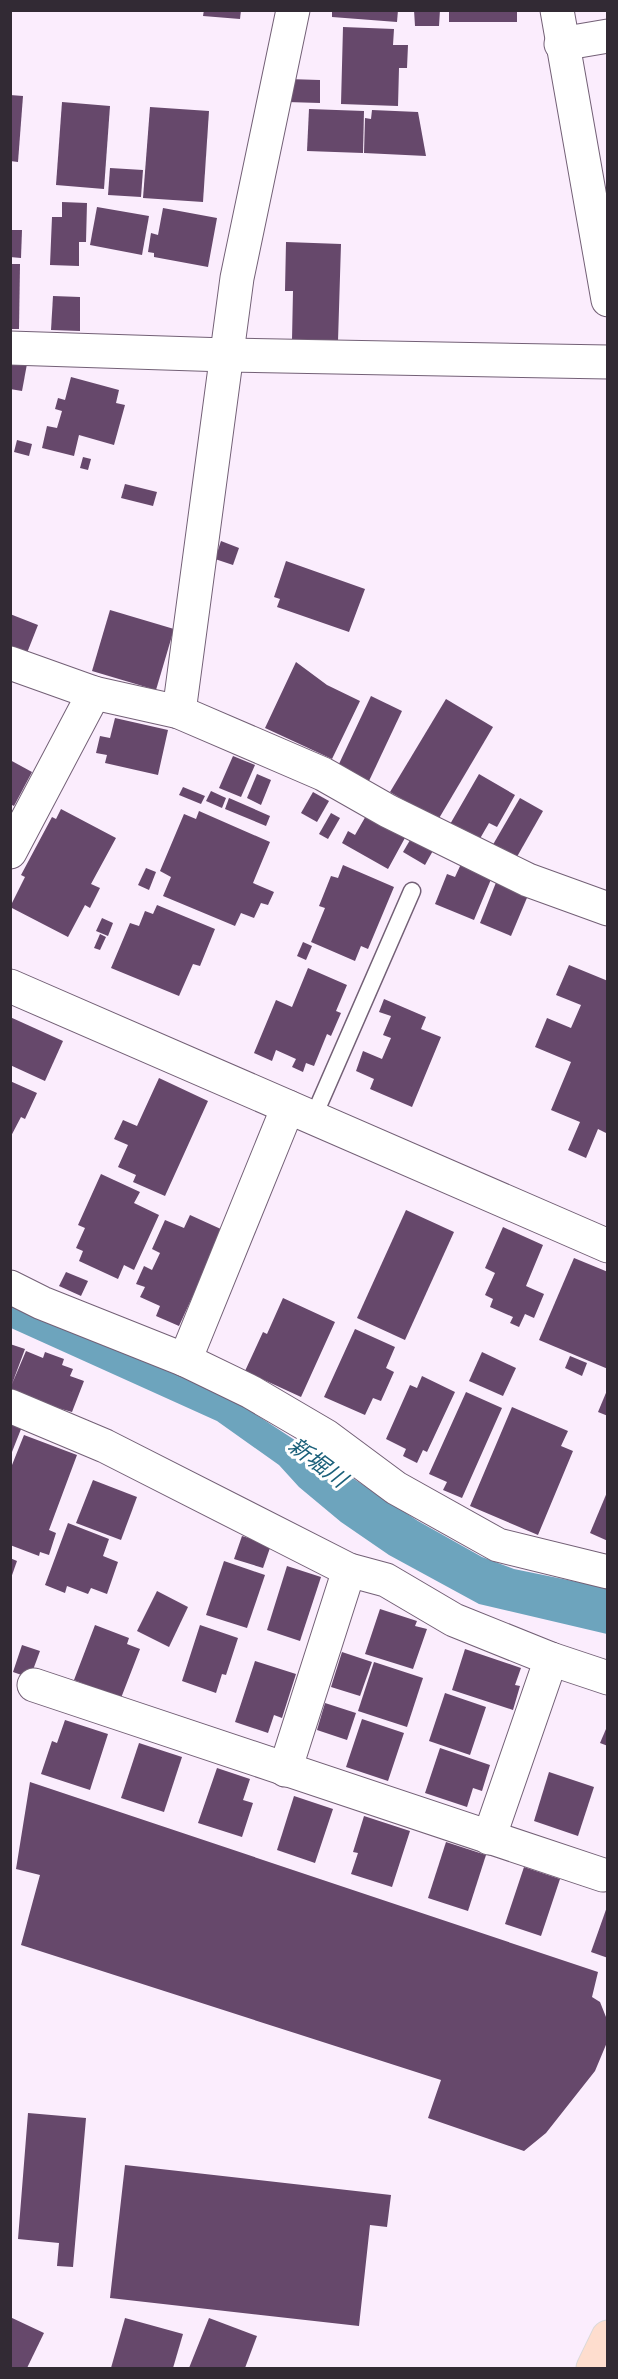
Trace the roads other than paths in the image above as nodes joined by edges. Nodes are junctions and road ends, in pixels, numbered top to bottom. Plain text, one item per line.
1 (293, 10) edge
2 (556, 10) edge
3 (608, 36) edge
4 (561, 44) junction
5 (608, 300) edge
6 (10, 348) edge
7 (226, 355) junction
8 (608, 362) edge
9 (10, 663) edge
10 (94, 693) junction
11 (179, 712) junction
12 (10, 852) edge
13 (412, 891) dead end
14 (608, 909) edge
15 (10, 986) edge
16 (301, 1113) junction
17 (608, 1246) edge
18 (10, 1287) edge
19 (185, 1360) junction
20 (10, 1406) edge
21 (349, 1570) junction
22 (608, 1572) edge
23 (551, 1659) junction
24 (608, 1678) edge
25 (34, 1685) dead end
26 (285, 1770) junction
27 (489, 1838) junction
28 (603, 1875) dead end
29 (608, 2337) edge
30 (593, 2368) edge

1 - 7 street
2 - 4 street
3 - 4 street
4 - 5 street
6 - 7 street
7 - 8 street
7 - 11 street
9 - 10 street
10 - 11 street
10 - 12 street
11 - 14 street
13 - 16 lane
15 - 16 street
16 - 17 street
16 - 19 street
18 - 19 street
19 - 22 street
20 - 21 street
21 - 23 street
21 - 26 street
23 - 24 street
23 - 27 street
25 - 26 street
26 - 27 street
27 - 28 street
29 - 30 main road

